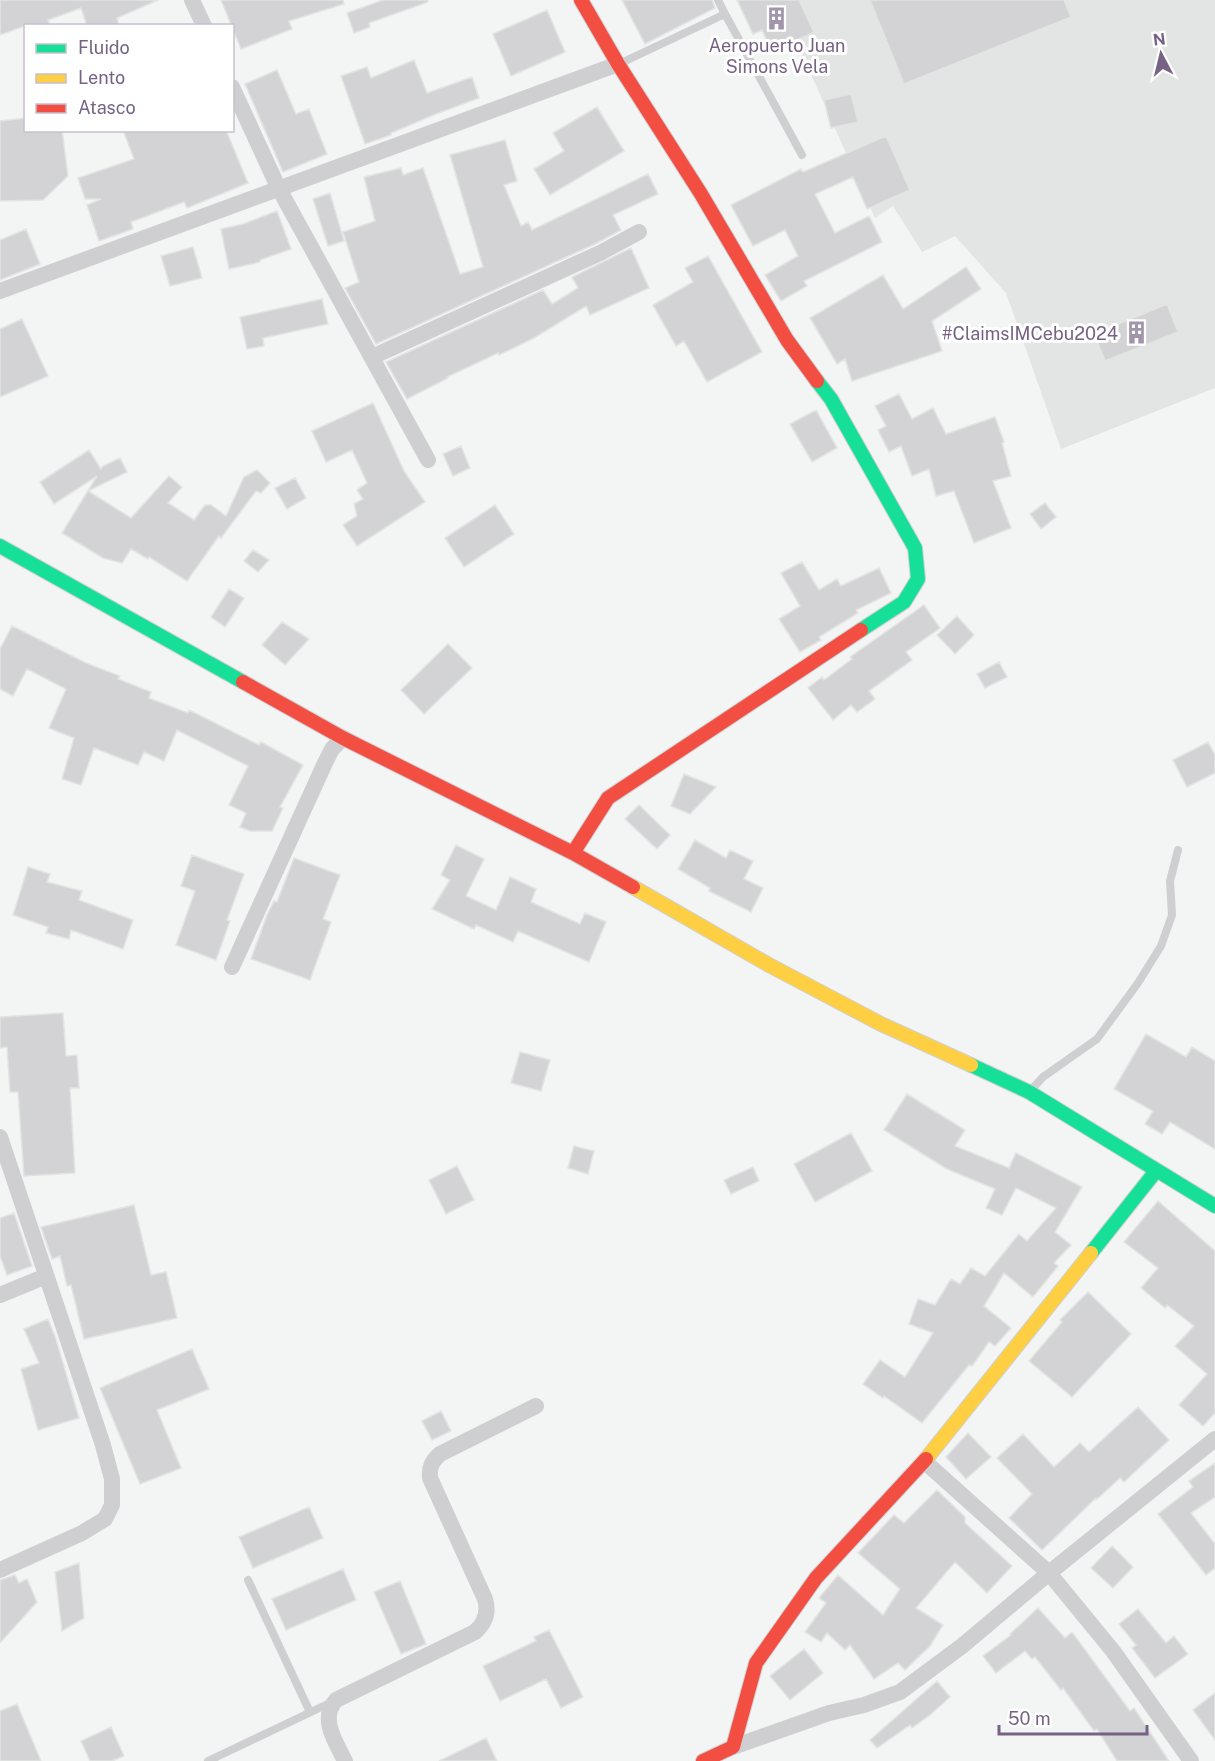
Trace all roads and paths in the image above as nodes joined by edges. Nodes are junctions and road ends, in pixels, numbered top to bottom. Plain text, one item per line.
1 (192, 0) edge
2 (581, 0) edge
3 (718, 0) edge
4 (724, 14) junction
5 (203, 24) edge
6 (618, 64) junction
7 (234, 91) edge
8 (801, 155) dead end
9 (278, 187) junction
10 (639, 232) dead end
11 (0, 291) edge
12 (372, 357) junction
13 (428, 460) dead end
14 (0, 546) edge
15 (343, 738) junction
16 (1178, 850) dead end
17 (573, 853) junction
18 (232, 967) dead end
19 (1029, 1092) junction
20 (0, 1137) edge
21 (1156, 1171) junction
22 (1215, 1206) edge
23 (46, 1276) junction
24 (0, 1294) edge
25 (536, 1406) dead end
26 (1215, 1439) edge
27 (924, 1461) junction
28 (0, 1570) edge
29 (1049, 1573) junction
30 (248, 1580) dead end
31 (336, 1700) junction
32 (310, 1712) junction
33 (733, 1747) junction
34 (208, 1761) edge
35 (345, 1761) edge
36 (703, 1761) edge
37 (1191, 1761) edge

1 - 5 street
2 - 6 street
3 - 4 lane
4 - 6 lane
4 - 8 lane
6 - 9 street
6 - 17 street
7 - 9 street
9 - 11 street
9 - 12 street
10 - 12 street
12 - 13 street
14 - 15 street
15 - 17 street
15 - 18 street
16 - 19 lane
17 - 19 street
19 - 21 street
20 - 23 street
21 - 22 street
21 - 27 street
23 - 24 street
23 - 28 street
25 - 31 street
26 - 29 street
27 - 29 street
27 - 33 street
29 - 33 street
29 - 37 street
30 - 32 lane
31 - 32 lane
31 - 35 street
32 - 34 lane
33 - 36 street

